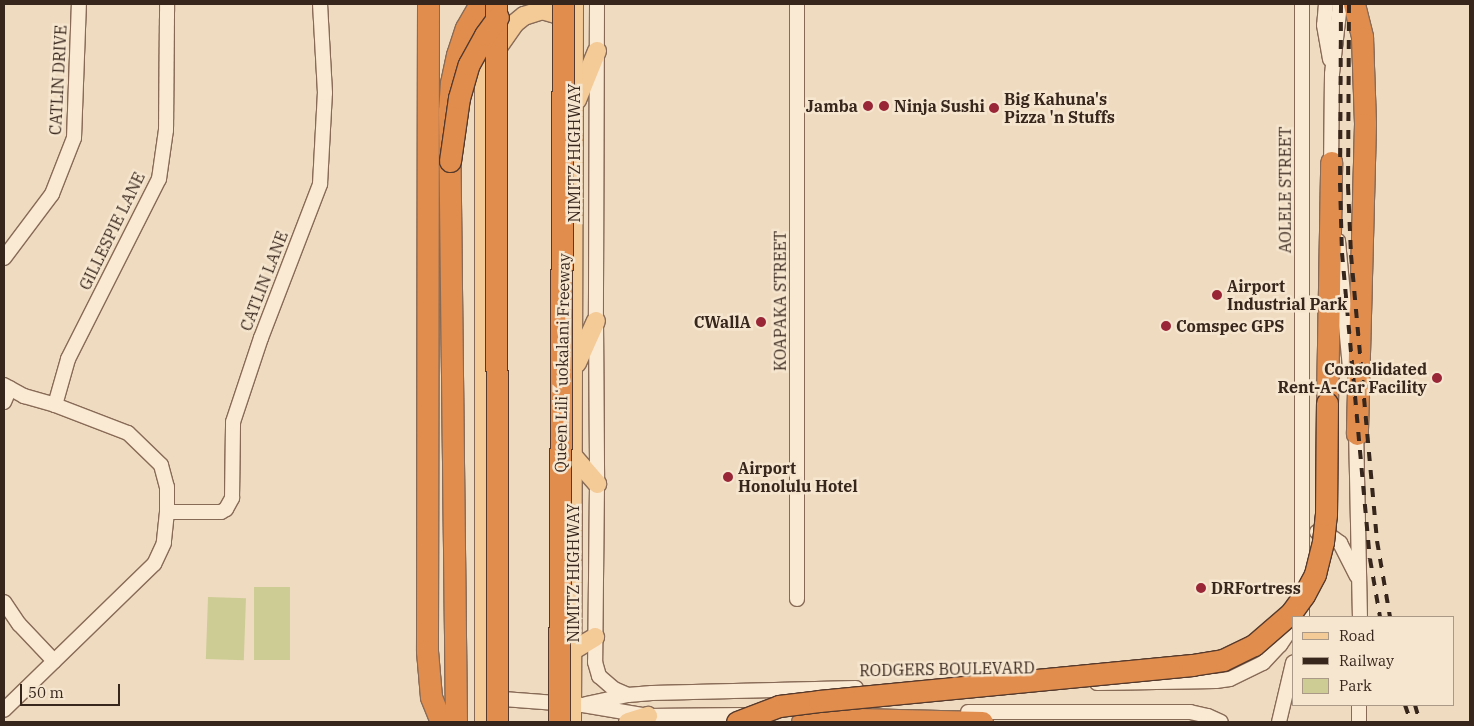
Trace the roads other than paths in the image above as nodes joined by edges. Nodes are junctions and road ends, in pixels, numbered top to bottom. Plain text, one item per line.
1 (79, 4) edge
2 (167, 4) edge
3 (320, 4) edge
4 (428, 4) edge
5 (482, 4) edge
6 (496, 4) edge
7 (509, 4) edge
8 (563, 4) edge
9 (574, 4) edge
10 (597, 4) edge
11 (797, 4) edge
12 (1302, 4) edge
13 (1326, 4) edge
14 (1340, 4) edge
15 (1354, 4) edge
16 (574, 47) junction
17 (597, 51) junction
18 (484, 72) junction
19 (1332, 74) junction
20 (573, 110) junction
21 (450, 161) junction
22 (1331, 162) junction
23 (4, 258) edge
24 (596, 321) junction
25 (574, 370) junction
26 (7, 387) edge
27 (4, 402) edge
28 (55, 405) junction
29 (1357, 434) junction
30 (573, 456) junction
31 (597, 484) junction
32 (167, 512) junction
33 (1302, 529) junction
34 (1360, 582) junction
35 (797, 599) dead end
36 (4, 602) edge
37 (1301, 616) edge
38 (1360, 616) edge
39 (1292, 627) edge
40 (595, 637) junction
41 (572, 651) junction
42 (54, 661) junction
43 (1292, 667) edge
44 (628, 695) junction
45 (484, 697) junction
46 (577, 705) junction
47 (1360, 706) edge
48 (4, 710) edge
49 (648, 716) junction
50 (441, 722) edge
51 (456, 722) edge
52 (484, 722) edge
53 (497, 722) edge
54 (559, 722) edge
55 (572, 722) edge
56 (628, 722) edge
57 (737, 722) edge
58 (803, 722) edge
59 (982, 722) edge
60 (1221, 722) edge
61 (1278, 722) edge
62 (1359, 722) edge

1 - 23 street, CATLIN DRIVE
2 - 28 street, GILLESPIE LANE
3 - 32 street, CATLIN LANE
4 - 50 highway
5 - 18 main road
5 - 21 highway, bridge
6 - 53 highway, bridge
7 - 21 highway, bridge
8 - 54 highway, Queen Liliʻuokalani Freeway, bridge
9 - 16 main road, NIMITZ HIGHWAY
10 - 17 street
11 - 35 street, KOAPAKA STREET
12 - 33 street, AOLELE STREET
13 - 19 street
14 - 19 street
15 - 29 highway
16 - 18 main road
16 - 20 main road, NIMITZ HIGHWAY
17 - 20 main road
17 - 24 street
18 - 45 main road
19 - 22 street
20 - 25 main road, NIMITZ HIGHWAY
21 - 51 highway
22 - 29 street
22 - 57 highway, bridge
24 - 25 main road
24 - 31 street
25 - 30 main road, NIMITZ HIGHWAY
26 - 27 street
26 - 28 street
28 - 32 street
29 - 34 street
30 - 31 main road
30 - 41 main road, NIMITZ HIGHWAY
31 - 40 street
32 - 42 street
33 - 34 street
33 - 37 street, AOLELE STREET
34 - 38 street
36 - 42 street
39 - 44 street, RODGERS BOULEVARD
40 - 41 main road
40 - 44 street
41 - 46 main road, NIMITZ HIGHWAY
42 - 48 street
43 - 61 street
44 - 46 street, RODGERS BOULEVARD
45 - 46 street, RODGERS BOULEVARD
45 - 52 main road
46 - 49 street, RODGERS BOULEVARD
46 - 55 main road, NIMITZ HIGHWAY
47 - 62 street
49 - 56 main road
49 - 60 street, RODGERS BOULEVARD
58 - 59 highway

